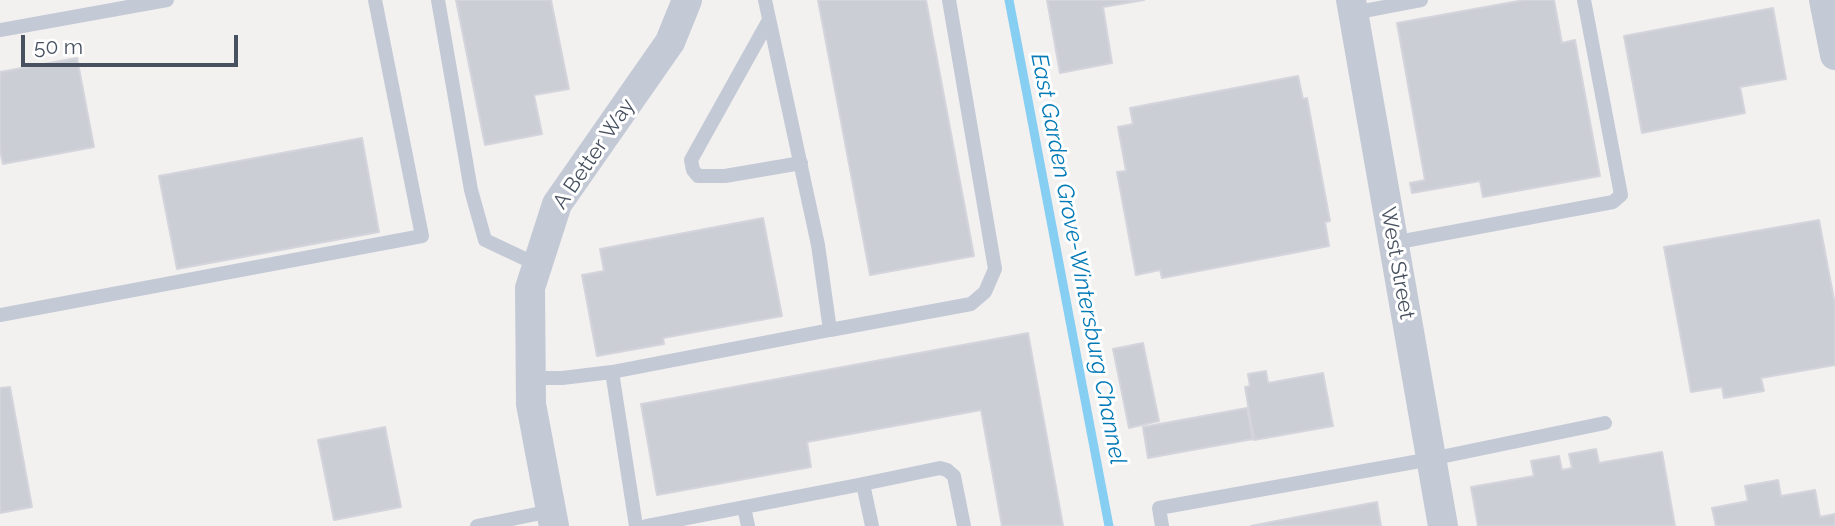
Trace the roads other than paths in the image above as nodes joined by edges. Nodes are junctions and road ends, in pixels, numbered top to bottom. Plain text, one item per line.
1 (167, 0) edge
2 (375, 0) edge
3 (438, 0) edge
4 (687, 0) edge
5 (765, 0) edge
6 (949, 0) edge
7 (1421, 0) edge
8 (1584, 0) edge
9 (1824, 0) edge
10 (1352, 7) edge
11 (769, 20) junction
12 (0, 30) edge
13 (1835, 55) edge
14 (801, 163) junction
15 (1393, 243) junction
16 (538, 265) junction
17 (0, 316) edge
18 (830, 330) junction
19 (612, 372) junction
20 (531, 378) junction
21 (1605, 423) dead end
22 (1431, 459) junction
23 (863, 484) junction
24 (744, 507) junction
25 (552, 518) edge
26 (477, 526) edge
27 (636, 526) edge
28 (646, 526) edge
29 (748, 526) edge
30 (872, 526) edge
31 (964, 526) edge
32 (1162, 526) edge
33 (1443, 526) edge

1 - 12 lane
2 - 17 lane
3 - 16 lane
4 - 16 street, A Better Way
5 - 11 lane
6 - 18 lane
7 - 10 lane
8 - 15 lane
9 - 13 street
10 - 15 street, West Street
11 - 14 lane
11 - 14 lane
14 - 18 lane
15 - 22 street, West Street
16 - 20 street, A Better Way
18 - 19 lane
19 - 20 lane
19 - 27 lane
20 - 25 street, A Better Way
21 - 22 lane
22 - 32 lane
22 - 33 street, West Street
23 - 24 lane
23 - 30 lane
23 - 31 lane
24 - 28 lane
24 - 29 lane
25 - 26 lane

